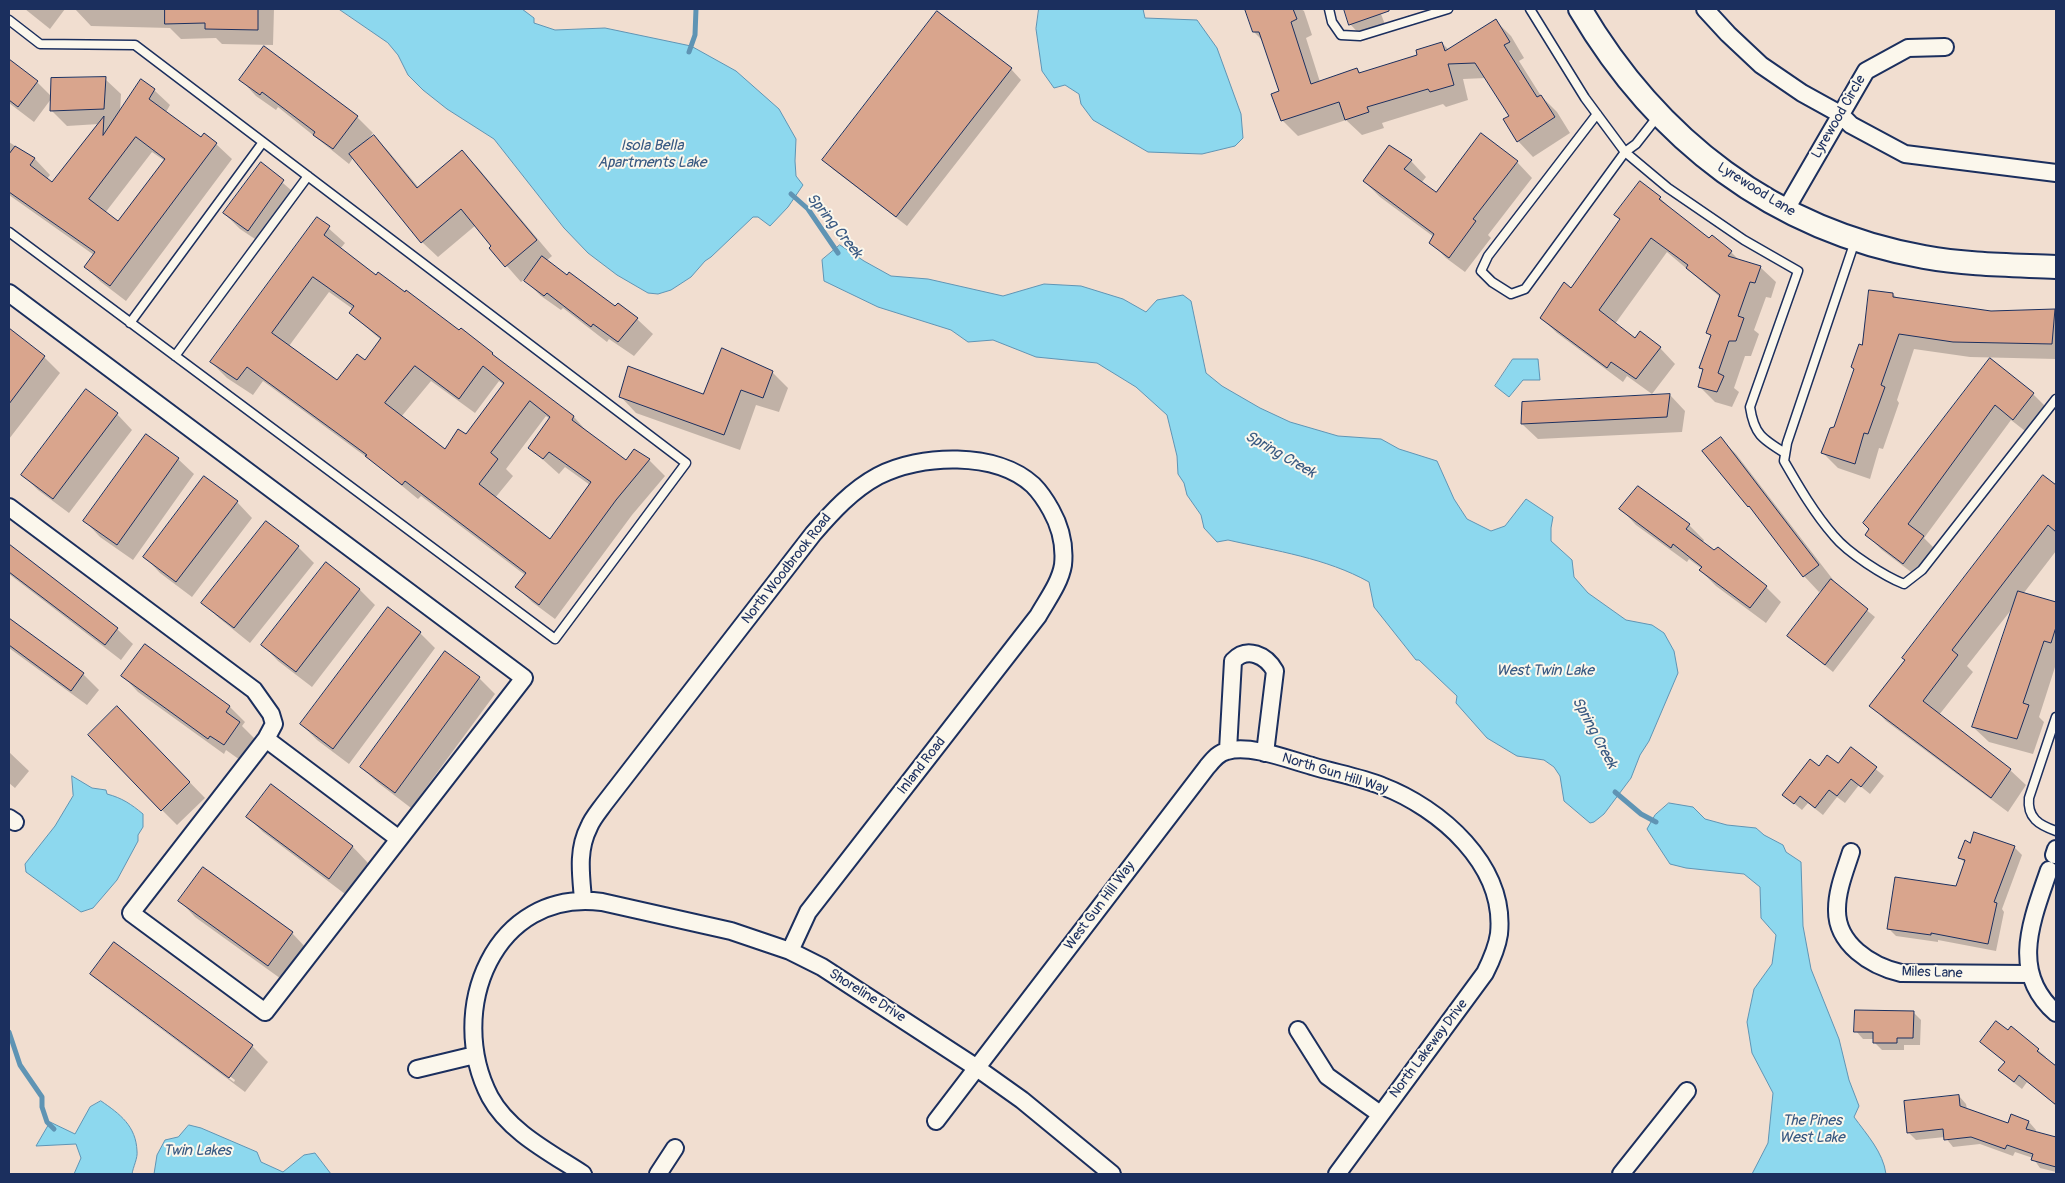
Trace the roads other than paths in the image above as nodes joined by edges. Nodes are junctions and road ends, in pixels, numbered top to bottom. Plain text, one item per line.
1 (1329, 9) edge
2 (1448, 9) edge
3 (1530, 9) edge
4 (1580, 9) edge
5 (1706, 9) edge
6 (9, 20) edge
7 (1945, 47) dead end
8 (1597, 114) junction
9 (1840, 114) junction
10 (1659, 115) junction
11 (263, 142) junction
12 (1625, 152) junction
13 (2056, 173) edge
14 (308, 176) junction
15 (1785, 211) junction
16 (9, 232) edge
17 (1856, 239) junction
18 (2056, 267) edge
19 (9, 293) edge
20 (130, 322) junction
21 (175, 356) junction
22 (2056, 400) edge
23 (1785, 453) junction
24 (9, 507) edge
25 (1057, 582) joint
26 (2056, 717) edge
27 (266, 739) junction
28 (1228, 750) junction
29 (1265, 753) junction
30 (2056, 831) edge
31 (399, 839) junction
32 (1851, 852) dead end
33 (2053, 858) edge
34 (583, 900) junction
35 (1499, 915) joint
36 (790, 951) junction
37 (2030, 974) junction
38 (2056, 1013) edge
39 (1298, 1030) dead end
40 (475, 1054) junction
41 (977, 1068) junction
42 (417, 1069) dead end
43 (1687, 1092) dead end
44 (1380, 1114) junction
45 (936, 1121) dead end
46 (675, 1148) dead end
47 (583, 1174) edge
48 (658, 1174) edge
49 (1112, 1174) edge
50 (1337, 1174) edge
51 (1621, 1174) edge

1 - 2 lane
3 - 8 lane
4 - 10 street, Lyrewood Lane
5 - 9 street
6 - 11 lane
7 - 9 street, Lyrewood Circle
8 - 12 lane
8 - 12 lane
9 - 13 street
9 - 15 street, Lyrewood Circle
10 - 12 lane
10 - 15 street, Lyrewood Lane
11 - 14 lane
11 - 20 lane
12 - 23 lane
14 - 21 lane
14 - 21 lane
15 - 17 street, Lyrewood Lane
16 - 20 lane
17 - 18 street, Lyrewood Lane
17 - 23 lane
19 - 31 street
20 - 21 lane
22 - 23 lane
24 - 27 street
25 - 34 street, North Woodbrook Road
25 - 36 street, Inland Road
26 - 30 lane
27 - 31 street
27 - 31 street
28 - 29 street, North Gun Hill Way
28 - 29 street
28 - 41 street, West Gun Hill Way
29 - 35 street, North Gun Hill Way
32 - 37 street, Miles Lane
33 - 37 street
34 - 36 street, Shoreline Drive
34 - 40 street, Shoreline Drive
35 - 44 street, North Lakeway Drive
36 - 41 street, Shoreline Drive
37 - 38 street
39 - 44 street
40 - 42 street
40 - 47 street, Shoreline Drive
41 - 45 street, West Gun Hill Way
41 - 49 street, Shoreline Drive
43 - 51 street
44 - 50 street, North Lakeway Drive
46 - 48 street

